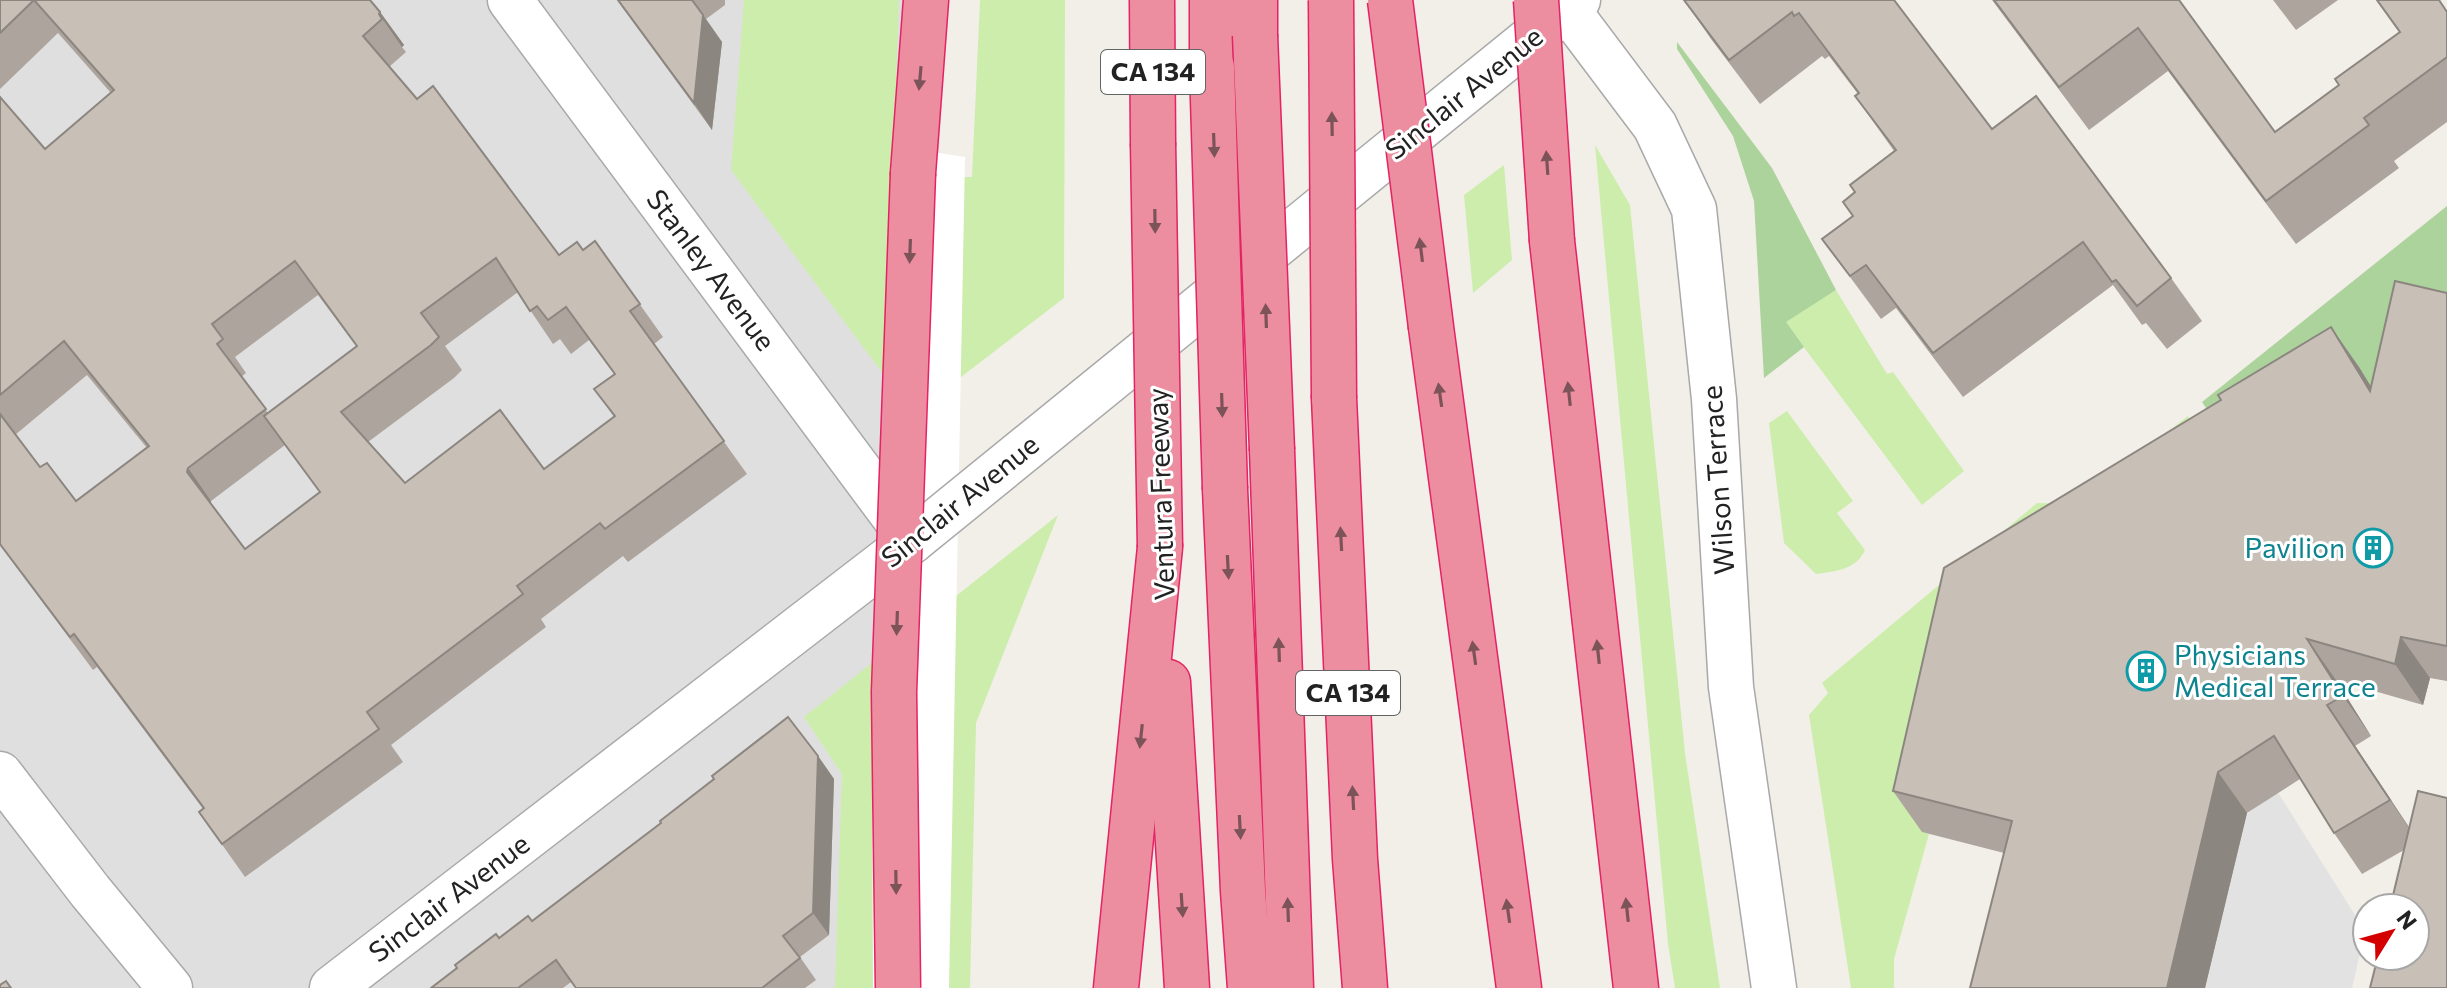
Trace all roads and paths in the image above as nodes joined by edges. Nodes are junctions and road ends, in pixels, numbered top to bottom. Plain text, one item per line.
1 (510, 0) edge
2 (926, 0) edge
3 (1152, 0) edge
4 (1212, 0) edge
5 (1331, 0) edge
6 (1390, 0) edge
7 (1560, 3) edge
8 (1255, 18) edge
9 (912, 541) junction
10 (1160, 547) junction
11 (0, 774) edge
12 (1355, 859) junction
13 (170, 988) edge
14 (332, 988) edge
15 (898, 988) edge
16 (1116, 988) edge
17 (1187, 988) edge
18 (1250, 988) edge
19 (1291, 988) edge
20 (1365, 988) edge
21 (1375, 988) edge
22 (1519, 988) edge
23 (1636, 988) edge
24 (1774, 988) edge

1 - 9 street, Stanley Avenue
2 -> 15 highway, bridge
3 -> 10 highway, Ventura Freeway / CA 134, bridge
4 -> 18 highway, bridge
12 -> 5 highway, CA 134, bridge
22 -> 6 highway, bridge
7 - 9 street, Sinclair Avenue
23 -> 7 highway, bridge
7 - 24 street, Wilson Terrace
19 -> 8 highway, bridge
9 - 14 street, Sinclair Avenue
10 -> 16 highway
10 -> 17 highway, Ventura Freeway / CA 134
11 - 13 street
12 - 20 highway, CA 134
12 - 21 highway

